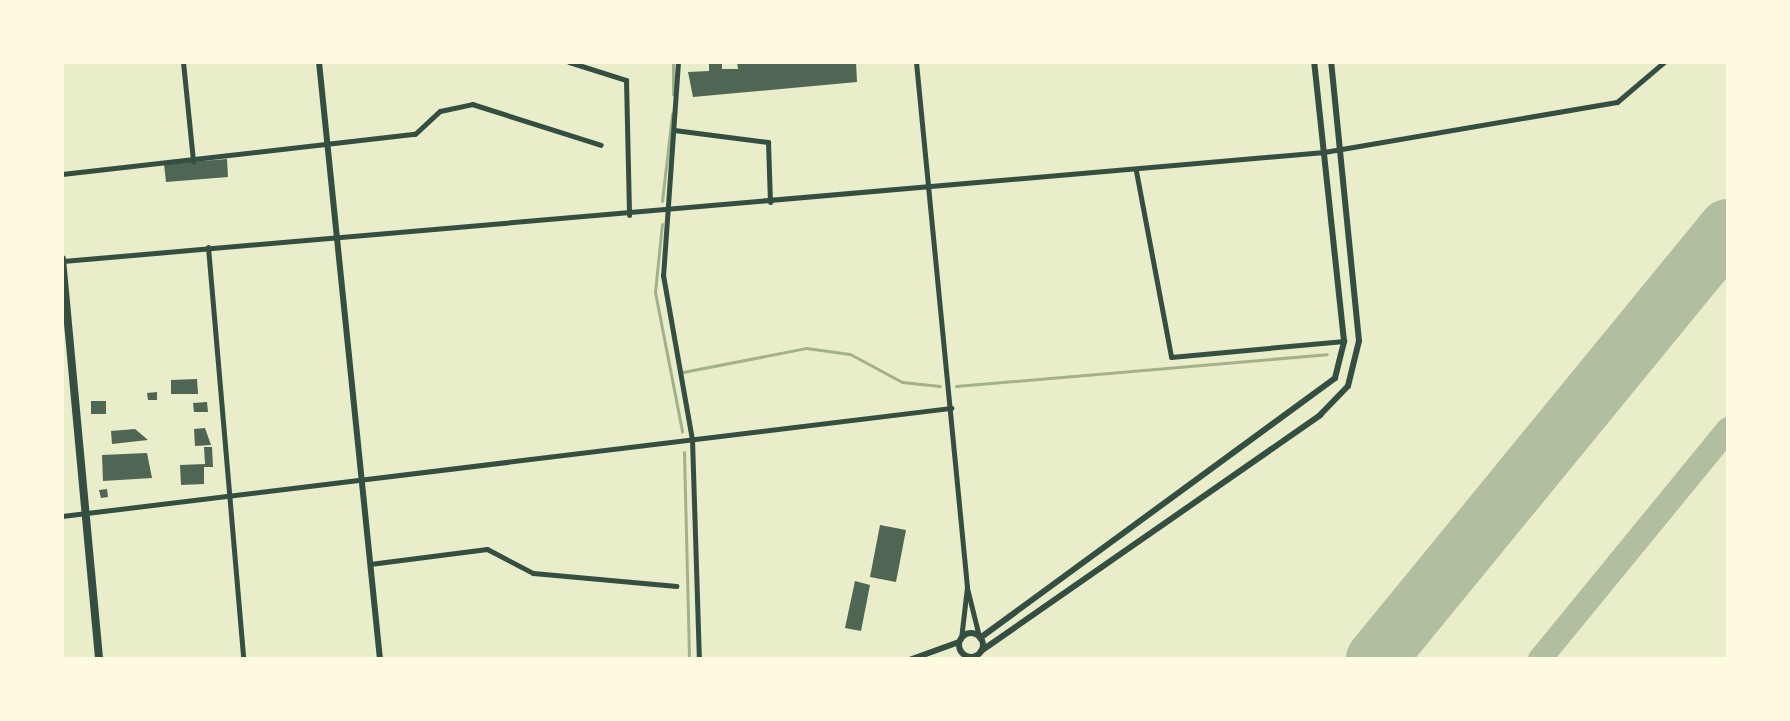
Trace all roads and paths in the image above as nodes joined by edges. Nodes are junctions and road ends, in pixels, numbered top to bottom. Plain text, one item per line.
1 (183, 62) edge
2 (319, 62) edge
3 (569, 62) edge
4 (678, 62) edge
5 (916, 62) edge
6 (1314, 62) edge
7 (1331, 62) edge
8 (1664, 62) edge
9 (674, 130) junction
10 (601, 145) dead end
11 (325, 148) junction
12 (1338, 150) junction
13 (1324, 152) junction
14 (193, 161) junction
15 (1136, 171) junction
16 (62, 174) edge
17 (929, 190) junction
18 (770, 202) junction
19 (667, 212) junction
20 (629, 215) junction
21 (332, 239) junction
22 (208, 247) junction
23 (62, 260) edge
24 (65, 314) edge
25 (1344, 341) junction
26 (951, 408) junction
27 (692, 439) junction
28 (360, 479) junction
29 (225, 493) junction
30 (84, 512) junction
31 (62, 516) edge
32 (370, 564) junction
33 (676, 586) dead end
34 (967, 587) junction
35 (980, 637) junction
36 (960, 640) junction
37 (981, 651) junction
38 (960, 657) edge
39 (99, 659) edge
40 (243, 659) edge
41 (380, 659) edge
42 (699, 659) edge
43 (912, 659) edge

1 - 14 street
2 - 11 street
3 - 20 street
4 - 9 street
5 - 17 street
6 - 13 street
7 - 12 street
8 - 12 street
9 - 18 street
9 - 19 street
10 - 11 street
11 - 14 street
11 - 21 street
12 - 13 street
12 - 37 street
13 - 15 street
13 - 25 street
14 - 16 street
15 - 17 street
15 - 25 street
17 - 18 street
17 - 26 street
18 - 19 street
19 - 20 street
19 - 27 street
20 - 21 street
21 - 22 street
21 - 28 street
22 - 23 street
22 - 29 street
23 - 24 main road
24 - 30 main road
25 - 35 street
26 - 27 street
26 - 34 street
27 - 28 street
27 - 42 street
28 - 29 street
28 - 32 street
29 - 30 street
29 - 40 street
30 - 31 street
30 - 39 main road
32 - 33 street
32 - 41 street
34 - 35 street
34 - 36 street
35 - 36 street
35 - 37 street
36 - 38 street
36 - 43 street
37 - 38 street

